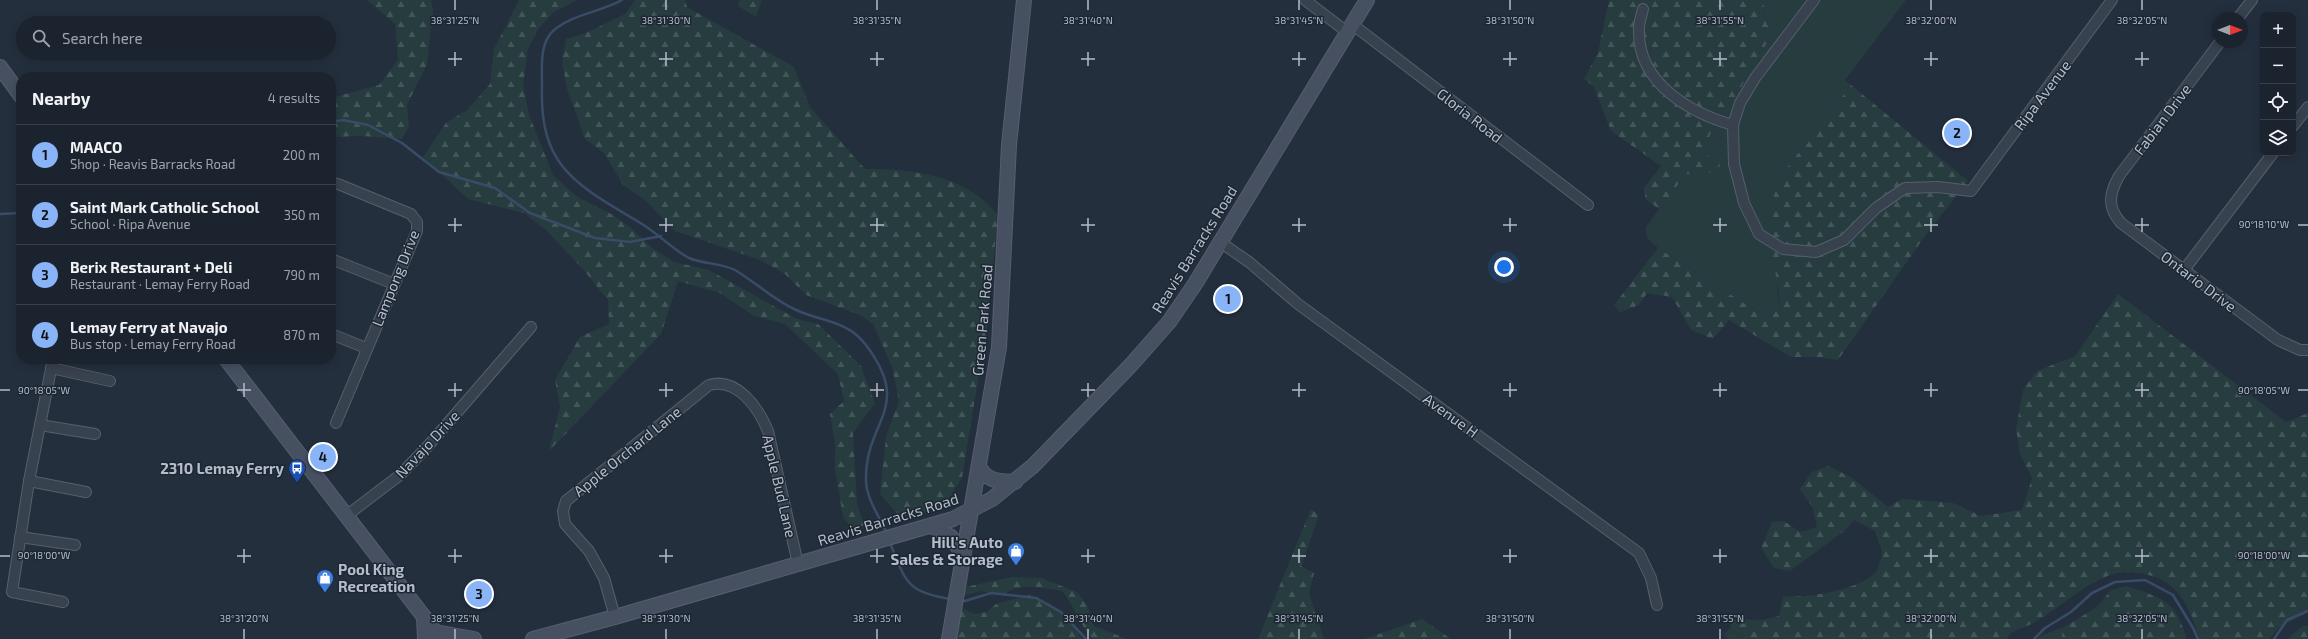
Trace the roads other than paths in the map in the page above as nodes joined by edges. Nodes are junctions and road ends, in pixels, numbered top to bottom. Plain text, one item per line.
1 (1024, 0) edge
2 (1305, 0) edge
3 (1366, 0) edge
4 (1814, 0) edge
5 (2112, 0) edge
6 (2252, 0) edge
7 (1643, 9) dead end
8 (2243, 12) edge
9 (1350, 28) junction
10 (2215, 48) edge
11 (0, 67) edge
12 (16, 89) edge
13 (2308, 107) edge
14 (2296, 122) edge
15 (1733, 125) junction
16 (2271, 156) edge
17 (336, 184) edge
18 (2110, 200) joint
19 (1588, 205) dead end
20 (1220, 242) junction
21 (336, 261) edge
22 (2184, 270) junction
23 (394, 284) junction
24 (531, 327) dead end
25 (336, 336) edge
26 (366, 348) junction
27 (2304, 350) edge
28 (52, 364) edge
29 (230, 364) edge
30 (110, 381) dead end
31 (719, 382) joint
32 (336, 424) dead end
33 (40, 426) junction
34 (94, 434) dead end
35 (980, 467) junction
36 (29, 481) junction
37 (1015, 482) junction
38 (86, 492) dead end
39 (971, 511) junction
40 (346, 516) junction
41 (929, 527) junction
42 (20, 537) junction
43 (75, 545) dead end
44 (964, 556) junction
45 (798, 564) junction
46 (63, 602) dead end
47 (1657, 604) dead end
48 (615, 617) junction
49 (434, 637) edge
50 (474, 639) edge
51 (533, 639) edge
52 (949, 639) edge

1 - 35 main road, Green Park Road
2 - 9 street, Gloria Road
3 - 9 main road, Reavis Barracks Road
4 - 15 street
5 - 15 street, Ripa Avenue
6 - 8 street
7 - 15 street
9 - 19 street, Gloria Road
9 - 20 main road, Reavis Barracks Road
10 - 18 street, Fabian Drive
11 - 12 main road
13 - 14 street
16 - 22 street
17 - 23 street, Lampong Drive
18 - 22 street, Ontario Drive
20 - 37 main road, Reavis Barracks Road
20 - 47 street, Avenue H
21 - 23 street
22 - 27 street, Ontario Drive
23 - 26 street, Lampong Drive
24 - 40 street, Navajo Drive
25 - 26 street
26 - 32 street, Lampong Drive
28 - 30 street
28 - 33 street
29 - 40 main road
31 - 45 street, Apple Bud Lane
31 - 48 street, Apple Orchard Lane
33 - 34 street
33 - 36 street
35 - 37 main road
35 - 39 main road, Green Park Road
36 - 38 street
36 - 42 street
37 - 39 main road, Reavis Barracks Road
39 - 41 main road, Reavis Barracks Road
39 - 44 main road, Green Park Road
40 - 49 main road
41 - 44 main road
41 - 45 main road, Reavis Barracks Road
42 - 43 street
42 - 46 street
44 - 52 main road, Green Park Road
45 - 48 main road, Reavis Barracks Road
48 - 51 main road, Reavis Barracks Road
49 - 50 main road

